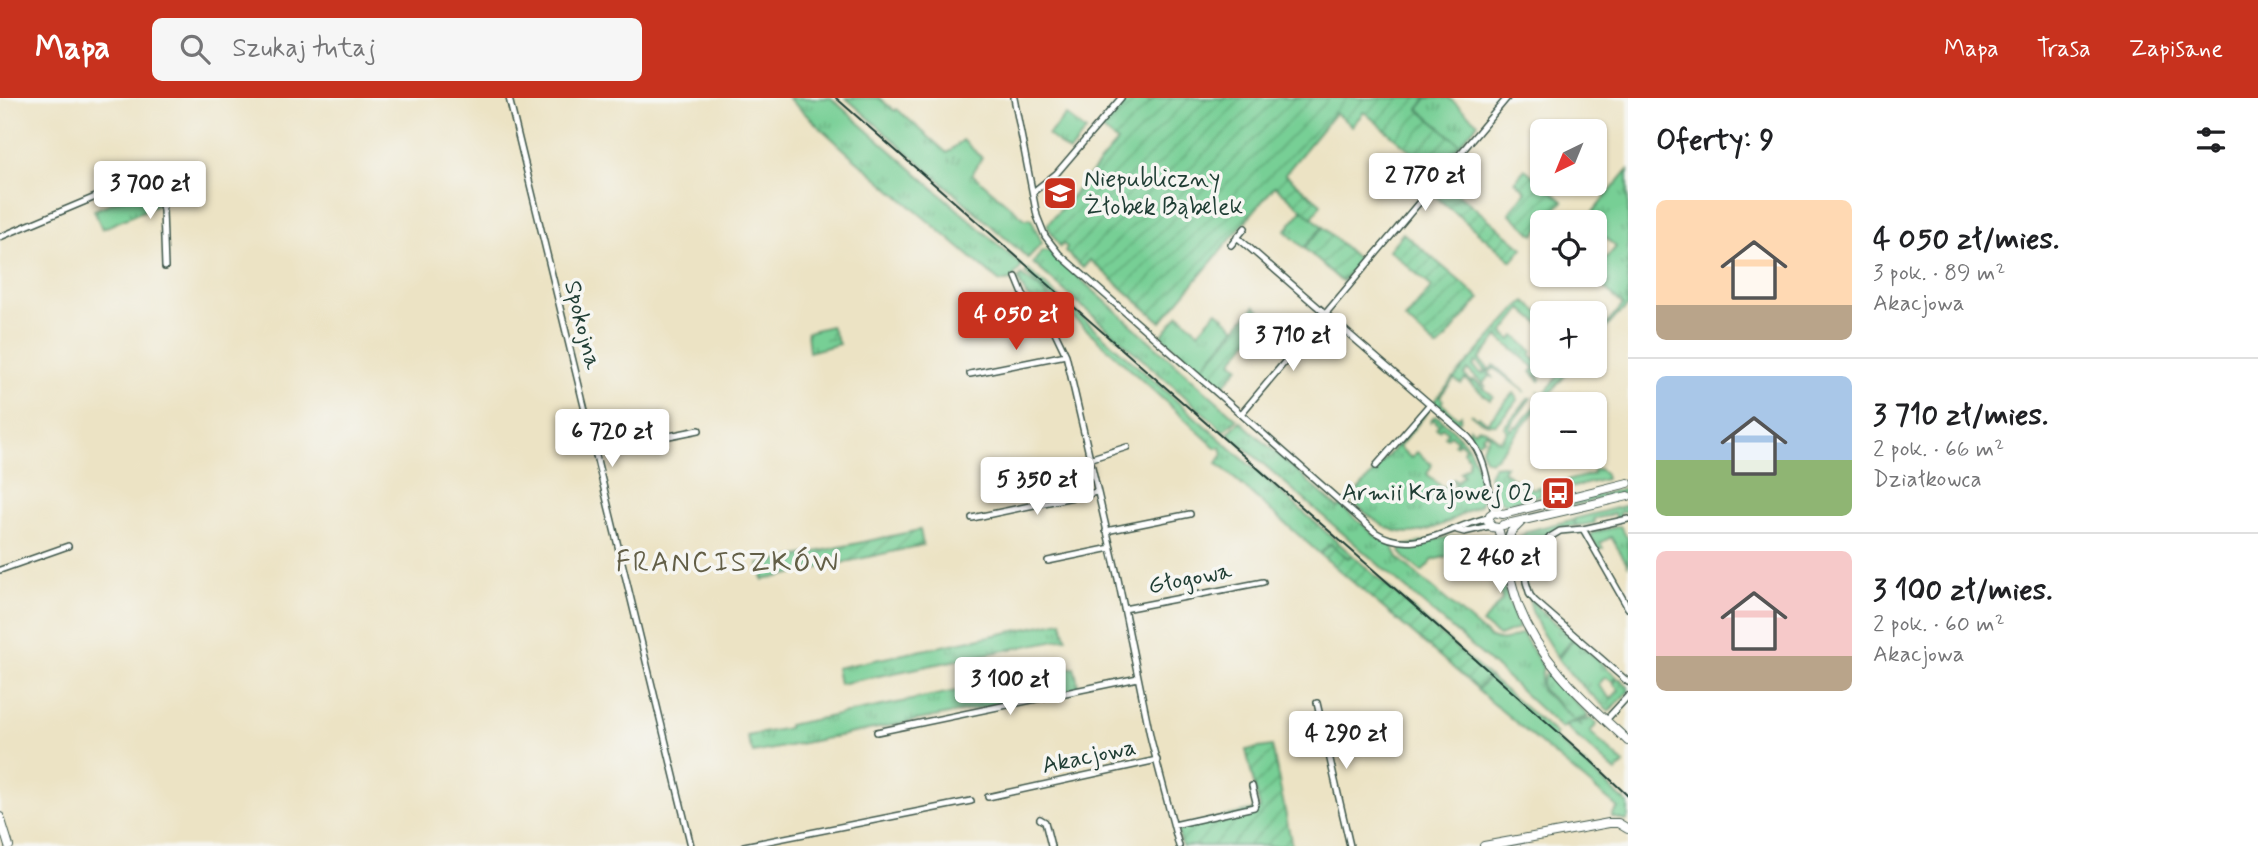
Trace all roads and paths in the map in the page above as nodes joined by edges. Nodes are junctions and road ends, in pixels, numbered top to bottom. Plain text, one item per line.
1 (509, 98) edge
2 (1014, 98) edge
3 (1121, 98) edge
4 (1507, 98) edge
5 (1033, 192) junction
6 (1245, 228) dead end
7 (0, 237) edge
8 (1237, 237) junction
9 (1230, 245) dead end
10 (165, 267) dead end
11 (1016, 276) dead end
12 (1325, 314) junction
13 (1066, 355) junction
14 (970, 374) dead end
15 (1430, 404) junction
16 (1241, 414) junction
17 (699, 430) dead end
18 (1127, 447) dead end
19 (594, 451) junction
20 (1089, 459) junction
21 (1376, 466) dead end
22 (1628, 483) edge
23 (1097, 492) junction
24 (1628, 495) edge
25 (1190, 514) dead end
26 (972, 518) dead end
27 (1628, 519) edge
28 (1496, 520) junction
29 (1521, 522) junction
30 (1583, 529) junction
31 (1107, 531) junction
32 (68, 546) dead end
33 (1111, 548) junction
34 (1504, 552) junction
35 (1048, 561) dead end
36 (0, 570) edge
37 (1263, 582) dead end
38 (1628, 608) edge
39 (1124, 609) junction
40 (1138, 678) junction
41 (1628, 682) edge
42 (1628, 696) edge
43 (1317, 703) dead end
44 (1606, 720) junction
45 (877, 732) dead end
46 (1628, 741) edge
47 (1157, 760) junction
48 (1252, 786) dead end
49 (988, 797) dead end
50 (971, 800) dead end
51 (0, 817) edge
52 (1040, 819) dead end
53 (1174, 825) junction
54 (1628, 829) edge
55 (9, 846) edge
56 (691, 846) edge
57 (744, 846) edge
58 (1051, 846) edge
59 (1179, 846) edge
60 (1350, 846) edge
61 (1484, 846) edge

1 - 19 street, Spokojna
2 - 5 street
3 - 5 street
4 - 12 street
5 - 16 street
6 - 8 street
7 - 10 street
8 - 9 street
8 - 12 street
11 - 13 street, Akacjowa
12 - 15 street
12 - 16 street
13 - 14 street
13 - 20 street, Akacjowa
15 - 21 street
15 - 28 street
16 - 28 street
17 - 19 street
18 - 20 street
19 - 56 street, Spokojna
20 - 23 street, Akacjowa
22 - 28 street
23 - 26 street
23 - 31 street, Akacjowa
24 - 29 street
25 - 31 street
27 - 30 street
28 - 29 street
28 - 34 street
29 - 34 street
30 - 38 street
30 - 41 street
31 - 33 street, Akacjowa
32 - 36 street
33 - 35 street
33 - 39 street, Akacjowa
34 - 44 street
37 - 39 street, Głogowa
39 - 40 street, Akacjowa
40 - 45 street
40 - 47 street, Akacjowa
42 - 44 street
43 - 60 street
44 - 46 street
47 - 49 street, Akacjowa
47 - 53 street, Akacjowa
48 - 53 street
50 - 57 street
51 - 55 street
52 - 58 street
53 - 59 street, Akacjowa
54 - 61 street

